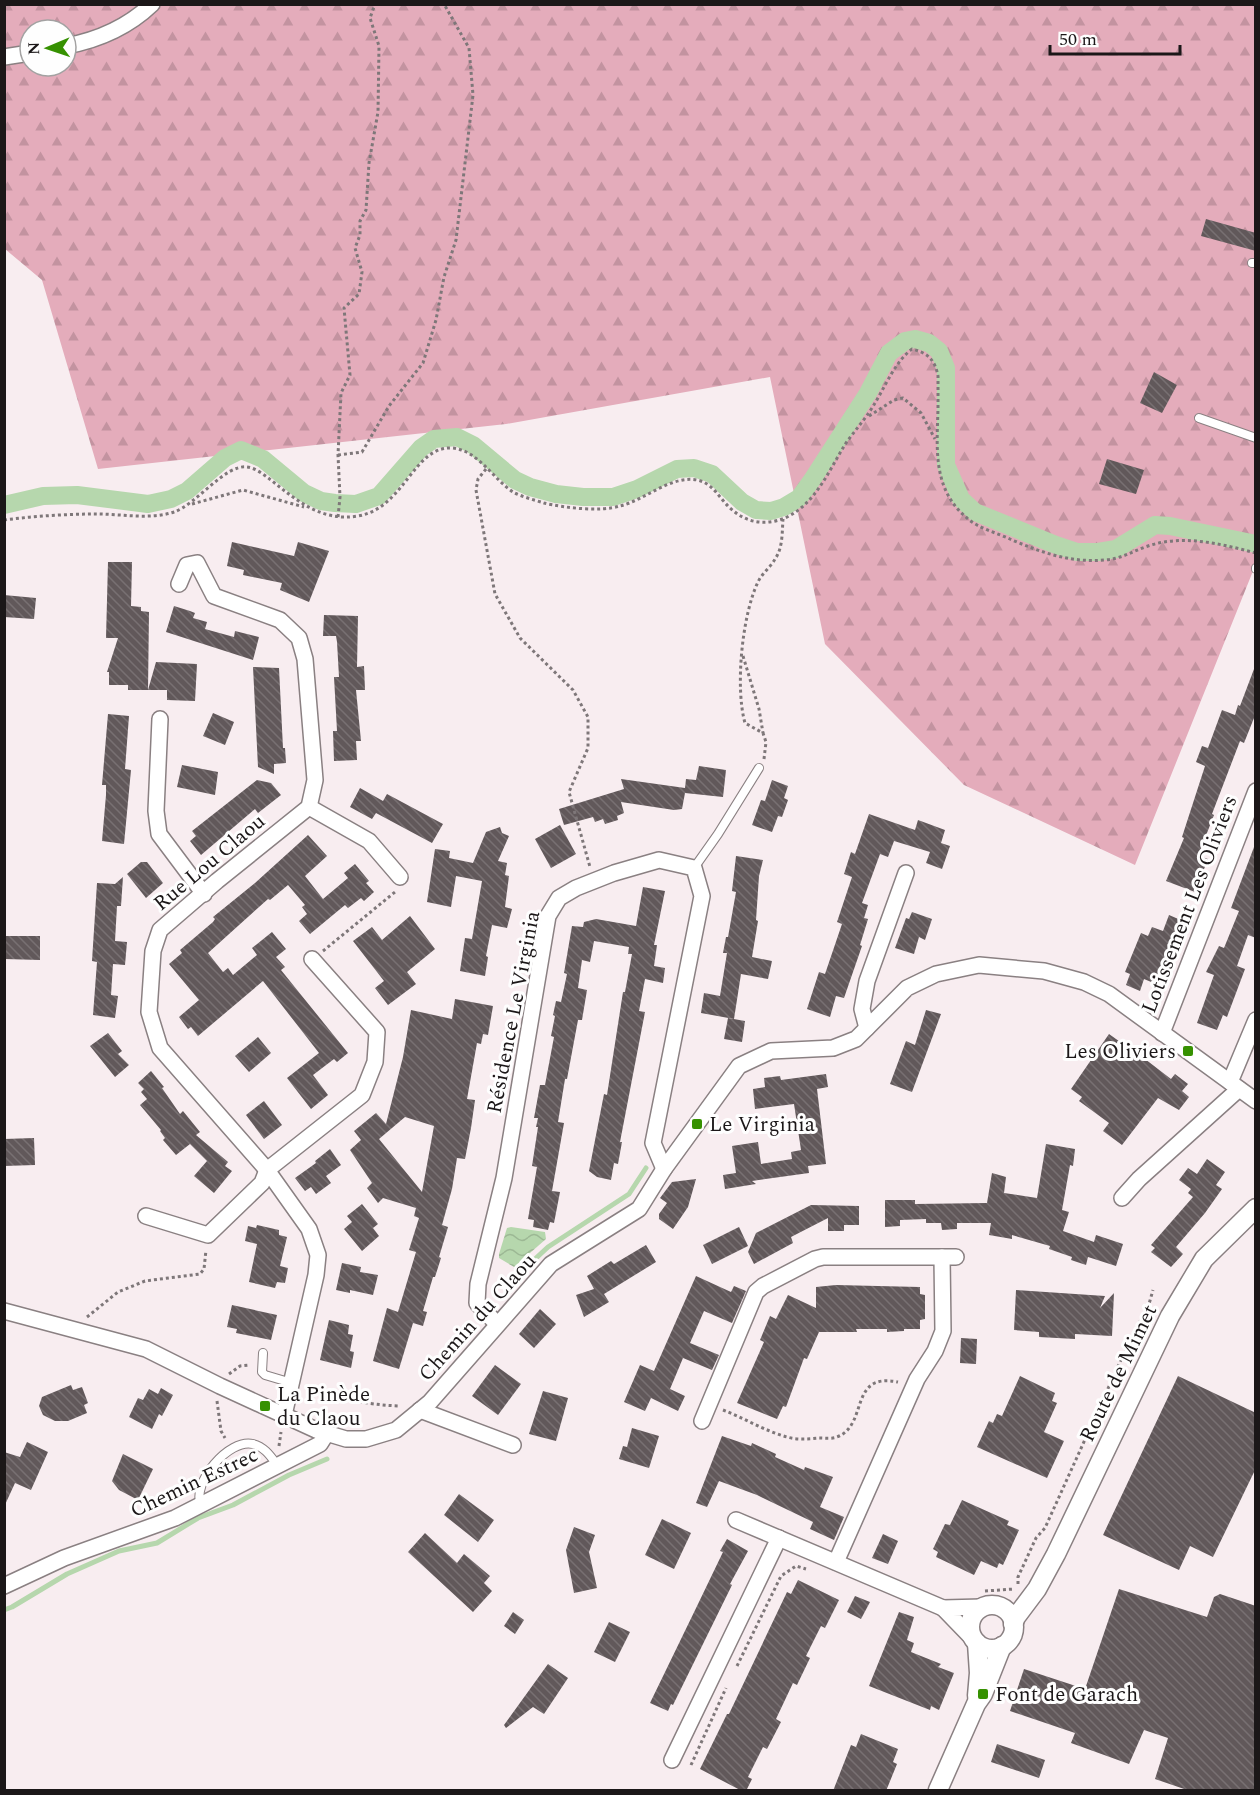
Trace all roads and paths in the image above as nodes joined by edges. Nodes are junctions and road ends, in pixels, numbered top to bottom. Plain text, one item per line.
1 (152, 4) edge
2 (375, 4) edge
3 (444, 4) edge
4 (78, 44) edge
5 (866, 418) junction
6 (1199, 418) dead end
7 (1256, 438) edge
8 (936, 441) junction
9 (338, 455) junction
10 (486, 469) junction
11 (189, 505) junction
12 (308, 508) junction
13 (338, 517) junction
14 (783, 519) junction
15 (4, 520) edge
16 (1256, 553) edge
17 (178, 584) dead end
18 (742, 653) junction
19 (160, 719) dead end
20 (763, 733) junction
21 (759, 768) joint
22 (1256, 790) edge
23 (309, 807) junction
24 (694, 868) junction
25 (906, 873) dead end
26 (400, 877) joint
27 (594, 881) junction
28 (204, 894) junction
29 (312, 959) joint
30 (1256, 1020) edge
31 (867, 1028) junction
32 (1162, 1033) junction
33 (1235, 1085) junction
34 (1256, 1101) edge
35 (664, 1169) junction
36 (267, 1170) junction
37 (1122, 1198) dead end
38 (1256, 1208) edge
39 (146, 1216) dead end
40 (208, 1235) junction
41 (1153, 1290) dead end
42 (4, 1311) edge
43 (497, 1324) junction
44 (72, 1329) junction
45 (262, 1353) dead end
46 (261, 1366) junction
47 (225, 1379) dead end
48 (298, 1385) junction
49 (913, 1389) junction
50 (216, 1393) dead end
51 (710, 1404) junction
52 (399, 1406) dead end
53 (420, 1410) junction
54 (284, 1415) junction
55 (702, 1421) dead end
56 (327, 1433) junction
57 (513, 1445) dead end
58 (232, 1450) junction
59 (278, 1466) junction
60 (201, 1505) junction
61 (736, 1520) dead end
62 (779, 1538) junction
63 (836, 1562) junction
64 (812, 1570) dead end
65 (1045, 1574) junction
66 (4, 1586) edge
67 (1018, 1588) dead end
68 (989, 1606) junction
69 (943, 1608) junction
70 (1013, 1624) junction
71 (975, 1640) junction
72 (1002, 1646) junction
73 (737, 1667) dead end
74 (727, 1687) dead end
75 (976, 1704) junction
76 (672, 1760) dead end
77 (691, 1766) dead end
78 (938, 1791) edge

1 - 4 street
2 - 9 path
3 - 9 path
5 - 8 path
5 - 8 path
5 - 14 path
6 - 7 lane
8 - 16 path
9 - 13 path
10 - 13 path
10 - 14 path
10 - 27 path
11 - 12 path
11 - 12 path
11 - 15 path
12 - 13 path
14 - 18 path
17 - 23 street
18 - 20 path
18 - 20 path
19 - 28 street
20 - 21 path
21 - 24 lane
22 - 32 street, Lotissement Les Oliviers
23 - 26 street
23 - 28 street, Rue Lou Claou
24 - 27 street, Résidence Le Virginia
24 - 35 street
25 - 31 street
26 - 29 path
27 - 43 street, Résidence Le Virginia
28 - 36 street, Rue Lou Claou
29 - 36 street
30 - 33 street
31 - 32 street, Chemin du Claou
31 - 35 street, Chemin du Claou
32 - 33 street, Chemin du Claou
33 - 34 street, Chemin du Claou
33 - 37 street
35 - 43 street, Chemin du Claou
36 - 40 street
36 - 48 street, Rue Lou Claou
38 - 65 street, Route de Mimet
39 - 40 street
40 - 44 path
41 - 67 path
42 - 44 street, Chemin du Claou
43 - 53 street, Chemin du Claou
44 - 54 street, Chemin du Claou
45 - 46 lane
46 - 47 path
46 - 48 lane
48 - 52 path
48 - 54 street, Rue Lou Claou
49 - 51 path
49 - 51 street
49 - 63 street
50 - 58 path
51 - 55 street
53 - 56 street, Chemin du Claou
53 - 57 street
54 - 56 street, Chemin du Claou
54 - 59 path
56 - 59 street, Chemin Estrec
58 - 59 lane
58 - 60 lane
59 - 60 street, Chemin Estrec
60 - 66 street, Chemin Estrec
61 - 62 street
62 - 63 street
62 - 76 street
63 - 69 street
64 - 73 path
65 - 68 street, Route de Mimet
65 - 70 street, Route de Mimet
68 - 69 street
68 - 70 street
68 - 71 street
69 - 71 street
70 - 72 street
71 - 72 street
71 - 75 street
72 - 75 street
74 - 77 path
75 - 78 street

